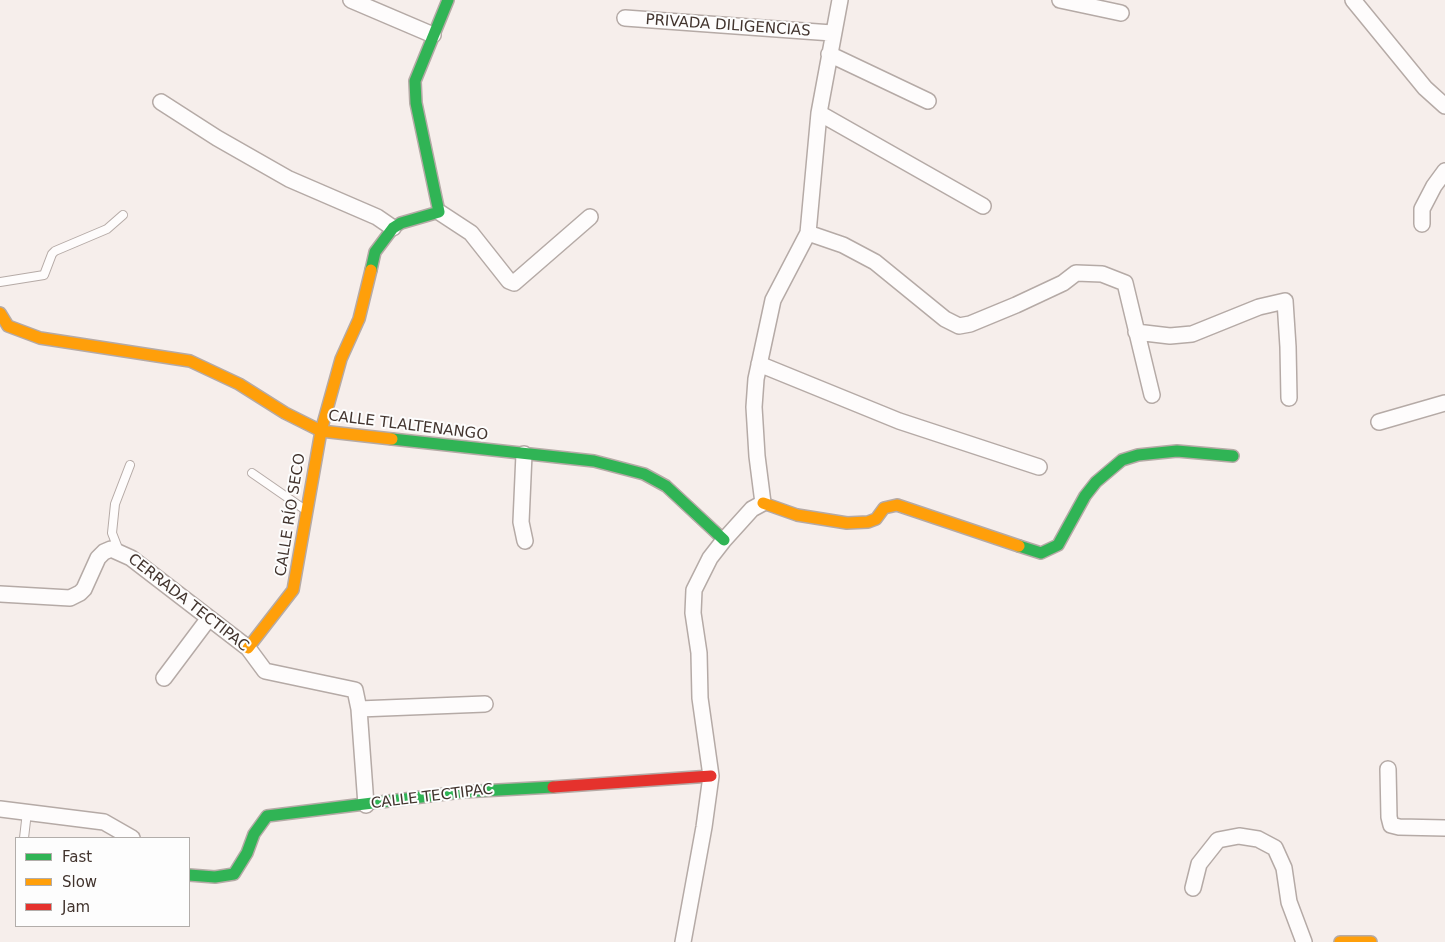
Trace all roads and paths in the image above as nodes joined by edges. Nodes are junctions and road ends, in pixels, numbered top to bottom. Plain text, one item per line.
1 (351, 0) edge
2 (448, 0) edge
3 (840, 0) edge
4 (1060, 0) edge
5 (1353, 0) edge
6 (1121, 13) dead end
7 (624, 18) dead end
8 (832, 33) junction
9 (433, 35) junction
10 (830, 54) junction
11 (928, 100) dead end
12 (160, 102) dead end
13 (1445, 106) edge
14 (819, 113) junction
15 (1445, 171) edge
16 (983, 206) dead end
17 (439, 212) junction
18 (123, 215) dead end
19 (590, 217) dead end
20 (1422, 224) dead end
21 (393, 228) junction
22 (808, 233) junction
23 (0, 282) edge
24 (0, 312) edge
25 (1136, 332) junction
26 (759, 364) junction
27 (1152, 395) dead end
28 (1289, 398) dead end
29 (1445, 403) edge
30 (1379, 422) dead end
31 (321, 431) junction
32 (524, 454) junction
33 (1233, 456) dead end
34 (130, 465) dead end
35 (1039, 466) dead end
36 (252, 473) dead end
37 (763, 503) junction
38 (306, 510) junction
39 (724, 540) junction
40 (525, 541) dead end
41 (115, 550) junction
42 (0, 594) edge
43 (209, 618) junction
44 (248, 648) junction
45 (164, 678) dead end
46 (485, 704) dead end
47 (359, 709) junction
48 (1388, 769) dead end
49 (710, 776) junction
50 (366, 805) junction
51 (0, 809) edge
52 (28, 812) junction
53 (1445, 828) edge
54 (24, 837) edge
55 (130, 837) edge
56 (190, 874) edge
57 (1193, 888) dead end
58 (683, 942) edge
59 (1304, 942) edge
60 (1340, 942) edge
61 (1370, 942) edge

1 - 9 street
2 - 9 street
3 - 8 street
4 - 6 street
5 - 13 street
7 - 8 street, PRIVADA DILIGENCIAS
8 - 10 street
9 - 17 street
10 - 11 street
10 - 14 street
12 - 21 street
14 - 16 street
14 - 22 street
15 - 20 street
17 - 19 street
17 - 21 street
18 - 23 lane
21 - 31 street, CALLE RÍO SECO
22 - 25 street
22 - 26 street
24 - 31 street, CALLE TLALTENANGO
25 - 27 street
25 - 28 street
26 - 35 street
26 - 37 street
29 - 30 street
31 - 32 street, CALLE TLALTENANGO
31 - 38 street, CALLE RÍO SECO
32 - 39 street, CALLE TLALTENANGO
32 - 40 street
33 - 37 street
34 - 41 lane
36 - 38 lane
37 - 39 street
38 - 44 street, CALLE RÍO SECO
39 - 49 street
41 - 42 street
41 - 43 street, CERRADA TECTIPAC
43 - 44 street, CERRADA TECTIPAC
43 - 45 street
44 - 47 street, CERRADA TECTIPAC
46 - 47 street
47 - 50 street, CERRADA TECTIPAC
48 - 53 street
49 - 50 street, CALLE TECTIPAC
49 - 58 street
50 - 56 street, CALLE TECTIPAC
51 - 52 street
52 - 54 lane
52 - 55 street
57 - 59 street
60 - 61 street

